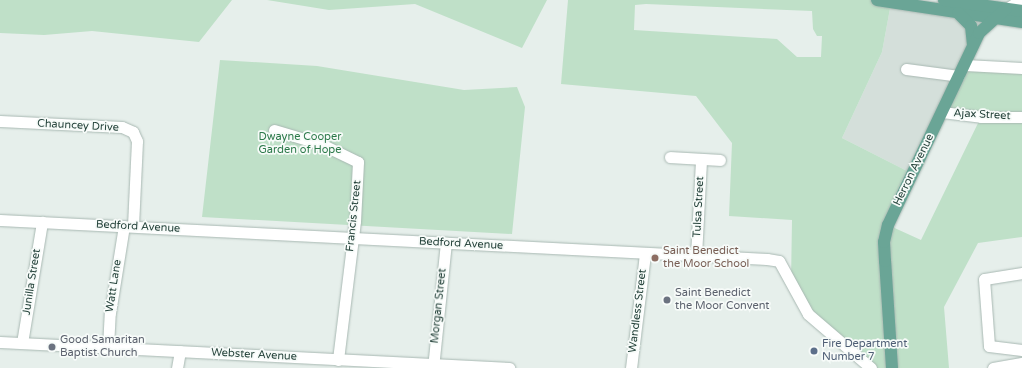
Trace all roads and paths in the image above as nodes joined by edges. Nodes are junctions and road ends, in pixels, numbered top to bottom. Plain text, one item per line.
1 (877, 0) edge
2 (944, 0) edge
3 (1016, 4) edge
4 (958, 13) junction
5 (994, 18) junction
6 (1022, 22) edge
7 (973, 45) junction
8 (965, 65) junction
9 (1022, 68) edge
10 (906, 70) dead end
11 (959, 76) junction
12 (942, 112) junction
13 (1022, 117) edge
14 (0, 121) edge
15 (274, 130) dead end
16 (670, 157) dead end
17 (701, 159) junction
18 (720, 160) dead end
19 (0, 220) edge
20 (42, 222) junction
21 (128, 226) junction
22 (352, 238) junction
23 (446, 243) junction
24 (645, 254) junction
25 (696, 256) junction
26 (1022, 273) edge
27 (0, 342) edge
28 (22, 343) junction
29 (108, 348) junction
30 (1022, 350) edge
31 (180, 351) junction
32 (338, 360) junction
33 (1022, 363) edge
34 (433, 366) edge
35 (178, 368) edge
36 (498, 368) edge
37 (508, 368) edge
38 (631, 368) edge
39 (871, 368) edge
40 (892, 368) edge
41 (993, 368) edge

1 - 4 main road
2 - 3 main road
3 - 5 main road, Herron Avenue
4 - 5 main road
4 - 7 main road
5 - 6 main road
5 - 7 main road, Herron Avenue
7 - 8 main road, Herron Avenue
8 - 9 street
8 - 11 main road, Herron Avenue
10 - 11 street
11 - 12 main road, Herron Avenue
12 - 13 street, Ajax Street
12 - 40 main road, Herron Avenue
14 - 21 street, Chauncey Drive
15 - 22 street, Francis Street
16 - 17 street
17 - 18 street
17 - 25 street, Tulsa Street
19 - 20 street, Bedford Avenue
20 - 21 street, Bedford Avenue
20 - 28 street, Junilla Street
21 - 22 street, Bedford Avenue
21 - 29 street, Watt Lane
22 - 23 street, Bedford Avenue
22 - 32 street, Francis Street
23 - 24 street, Bedford Avenue
23 - 34 street, Morgan Street
24 - 25 street, Bedford Avenue
24 - 38 street, Wandless Street
25 - 39 street, Bedford Avenue
26 - 30 street
27 - 28 street, Webster Avenue
28 - 29 street, Webster Avenue
29 - 31 street, Webster Avenue
31 - 32 street, Webster Avenue
31 - 35 street
32 - 34 street, Webster Avenue
33 - 41 street
34 - 36 street, Webster Avenue
36 - 37 street, Webster Avenue

